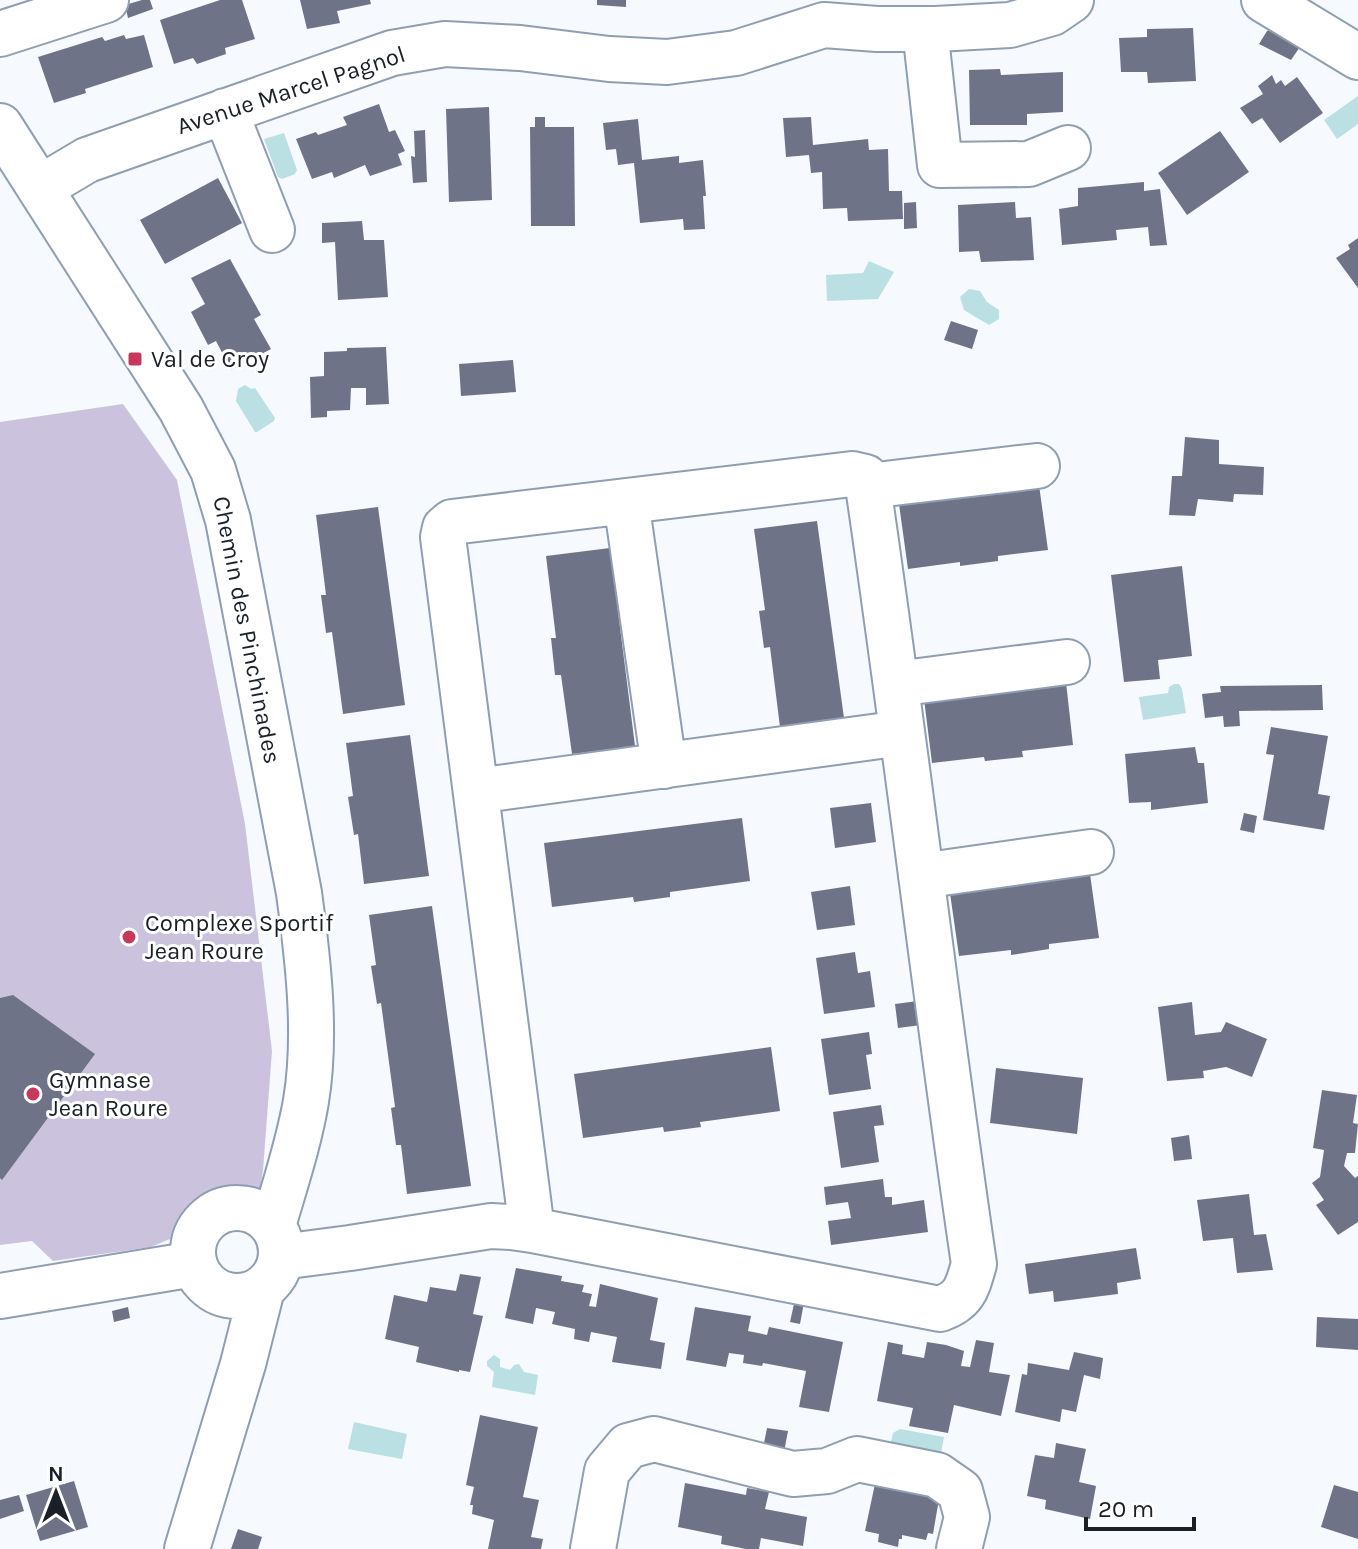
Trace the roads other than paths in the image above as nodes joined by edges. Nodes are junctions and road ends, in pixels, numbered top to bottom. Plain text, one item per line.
1 (106, 0) edge
2 (1071, 0) edge
3 (1264, 0) edge
4 (925, 29) junction
5 (0, 34) edge
6 (1358, 57) edge
7 (225, 111) junction
8 (0, 126) edge
9 (1068, 148) dead end
10 (40, 188) junction
11 (272, 230) dead end
12 (1037, 466) dead end
13 (868, 486) junction
14 (626, 501) junction
15 (1067, 662) dead end
16 (896, 684) junction
17 (902, 733) junction
18 (664, 766) junction
19 (476, 791) junction
20 (1091, 852) dead end
21 (921, 876) junction
22 (296, 1144) junction
23 (229, 1208) junction
24 (532, 1230) junction
25 (194, 1264) junction
26 (261, 1267) junction
27 (0, 1296) edge
28 (187, 1549) edge
29 (593, 1549) edge
30 (959, 1549) edge

1 - 5 street
2 - 4 street, Avenue Marcel Pagnol
3 - 6 street
4 - 7 street, Avenue Marcel Pagnol
4 - 9 street
7 - 10 street, Avenue Marcel Pagnol
7 - 11 street
8 - 10 street, Chemin des Pinchinades
10 - 22 street, Chemin des Pinchinades
12 - 13 street
13 - 14 street
13 - 16 street
14 - 18 street
14 - 19 street
15 - 16 street
16 - 17 street
17 - 18 street
17 - 21 street
18 - 19 street
19 - 24 street
20 - 21 street
21 - 24 street
22 - 23 street
22 - 26 street, Chemin des Pinchinades
23 - 25 street
23 - 26 street
24 - 26 street
25 - 26 street
25 - 27 street
26 - 28 street
29 - 30 street

